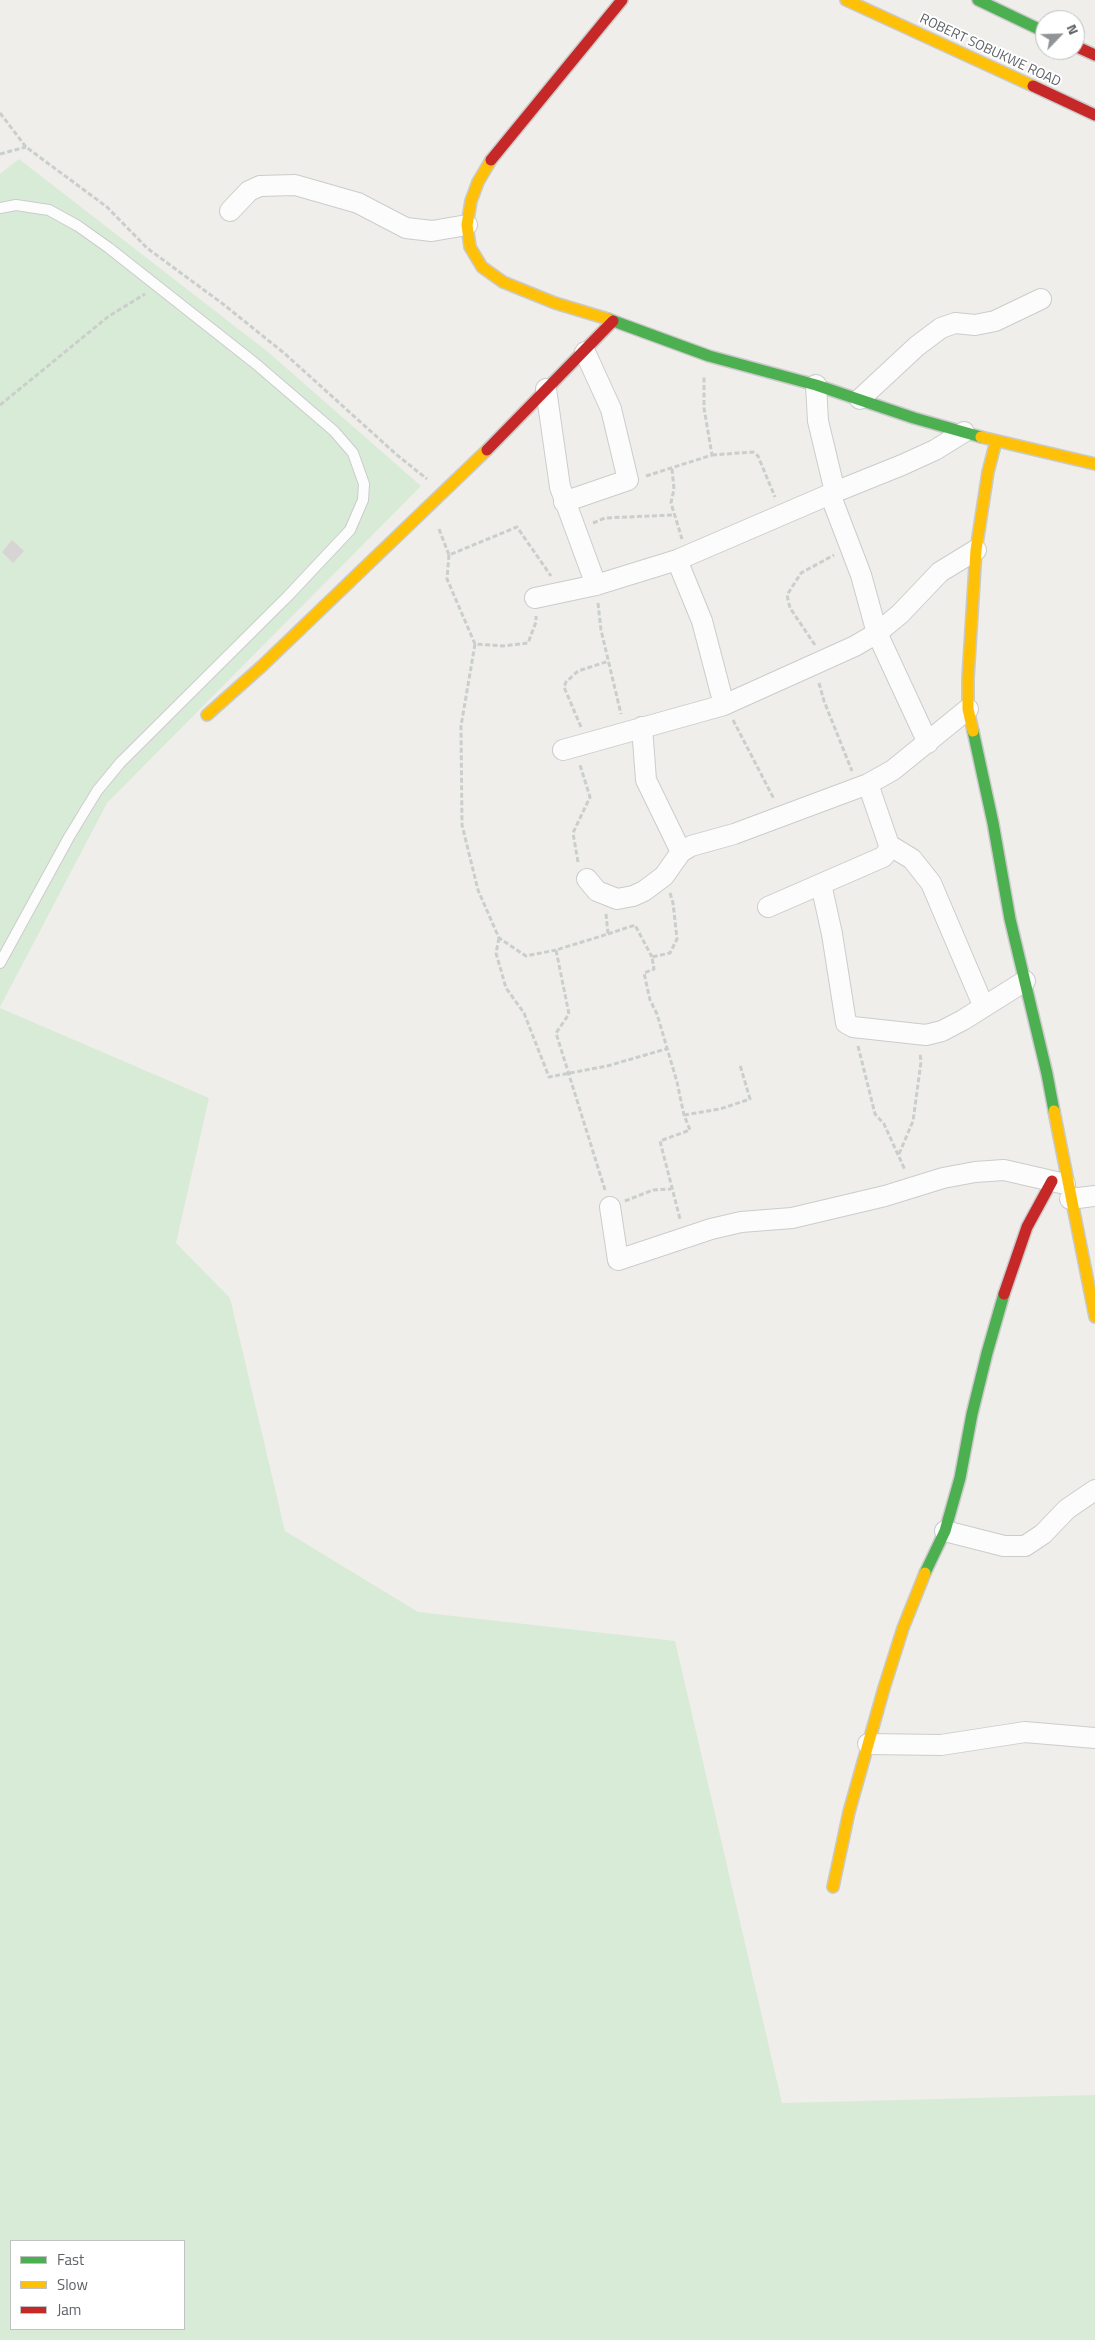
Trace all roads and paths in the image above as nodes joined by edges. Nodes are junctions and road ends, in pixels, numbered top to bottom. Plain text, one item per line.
1 (622, 0) edge
2 (846, 0) edge
3 (978, 0) edge
4 (1035, 27) edge
5 (0, 113) edge
6 (1095, 116) edge
7 (26, 147) junction
8 (0, 154) edge
9 (0, 208) edge
10 (230, 211) dead end
11 (467, 225) junction
12 (159, 286) junction
13 (1041, 299) dead end
14 (613, 321) junction
15 (585, 352) junction
16 (709, 356) junction
17 (816, 386) junction
18 (546, 389) junction
19 (860, 399) junction
20 (0, 404) edge
21 (964, 432) junction
22 (996, 441) junction
23 (712, 455) junction
24 (1095, 464) edge
25 (672, 469) junction
26 (628, 480) junction
27 (444, 492) junction
28 (832, 493) junction
29 (564, 502) junction
30 (429, 505) junction
31 (673, 515) junction
32 (783, 515) junction
33 (573, 525) junction
34 (852, 547) junction
35 (976, 550) junction
36 (449, 555) junction
37 (682, 558) junction
38 (596, 585) junction
39 (560, 592) junction
40 (535, 598) joint
41 (878, 633) junction
42 (476, 644) junction
43 (609, 661) junction
44 (820, 663) junction
45 (724, 705) junction
46 (968, 709) junction
47 (207, 715) dead end
48 (633, 729) junction
49 (587, 742) junction
50 (928, 744) junction
51 (563, 750) dead end
52 (868, 784) junction
53 (782, 816) junction
54 (889, 845) junction
55 (681, 852) junction
56 (664, 876) junction
57 (587, 879) joint
58 (821, 884) junction
59 (607, 896) junction
60 (768, 907) dead end
61 (608, 934) junction
62 (499, 938) junction
63 (556, 950) junction
64 (652, 957) junction
65 (0, 963) edge
66 (1025, 981) junction
67 (983, 1005) junction
68 (846, 1023) junction
69 (917, 1035) junction
70 (666, 1049) junction
71 (740, 1065) dead end
72 (568, 1075) junction
73 (684, 1115) junction
74 (899, 1154) junction
75 (912, 1188) junction
76 (1063, 1188) junction
77 (671, 1189) junction
78 (1095, 1196) edge
79 (610, 1206) junction
80 (686, 1238) junction
81 (1095, 1317) edge
82 (1095, 1490) edge
83 (945, 1531) junction
84 (1095, 1738) edge
85 (868, 1744) junction
86 (833, 1887) dead end

1 - 11 street
2 - 6 street, ROBERT SOBUKWE ROAD
3 - 4 street
5 - 7 path
7 - 8 path
7 - 27 path
9 - 12 lane
10 - 11 street
11 - 14 street
12 - 20 path
12 - 65 lane
13 - 19 street
14 - 15 street
14 - 16 street
15 - 18 street
15 - 26 street
16 - 17 street
16 - 23 path
17 - 19 street
17 - 28 street
18 - 27 street
18 - 29 street
19 - 21 street
21 - 22 street
21 - 28 street
22 - 24 street
22 - 35 street
23 - 25 path
23 - 32 path
25 - 26 path
25 - 31 path
26 - 29 street
27 - 30 street
28 - 32 street
28 - 34 street
29 - 33 street
30 - 36 path
30 - 47 street
31 - 33 path
31 - 37 path
32 - 37 street
33 - 38 street
34 - 41 street
34 - 44 path
35 - 41 street
35 - 46 street
36 - 39 path
36 - 42 path
37 - 38 street
37 - 45 street
38 - 39 street
38 - 43 path
39 - 40 street
40 - 42 path
41 - 44 street
41 - 50 street
42 - 62 path
43 - 48 path
43 - 49 path
44 - 45 street
44 - 52 path
45 - 48 street
45 - 53 path
46 - 50 street
46 - 66 street
48 - 49 street
48 - 55 street
49 - 51 street
49 - 57 path
50 - 52 street
52 - 53 street
52 - 54 street
53 - 55 street
54 - 58 street
54 - 67 street
55 - 56 street
56 - 59 street
56 - 64 path
57 - 59 street
58 - 60 street
58 - 68 street
59 - 61 path
61 - 63 path
61 - 64 path
62 - 63 path
62 - 72 path
63 - 72 path
64 - 70 path
66 - 67 street
66 - 76 street
67 - 69 street
68 - 69 street
68 - 74 path
69 - 74 path
70 - 72 path
70 - 73 path
71 - 73 path
72 - 79 path
73 - 77 path
74 - 75 path
75 - 76 street
75 - 80 street
76 - 78 street
76 - 81 street
76 - 83 street
77 - 79 path
77 - 80 path
79 - 80 street
82 - 83 street
83 - 85 street
84 - 85 street
85 - 86 street

